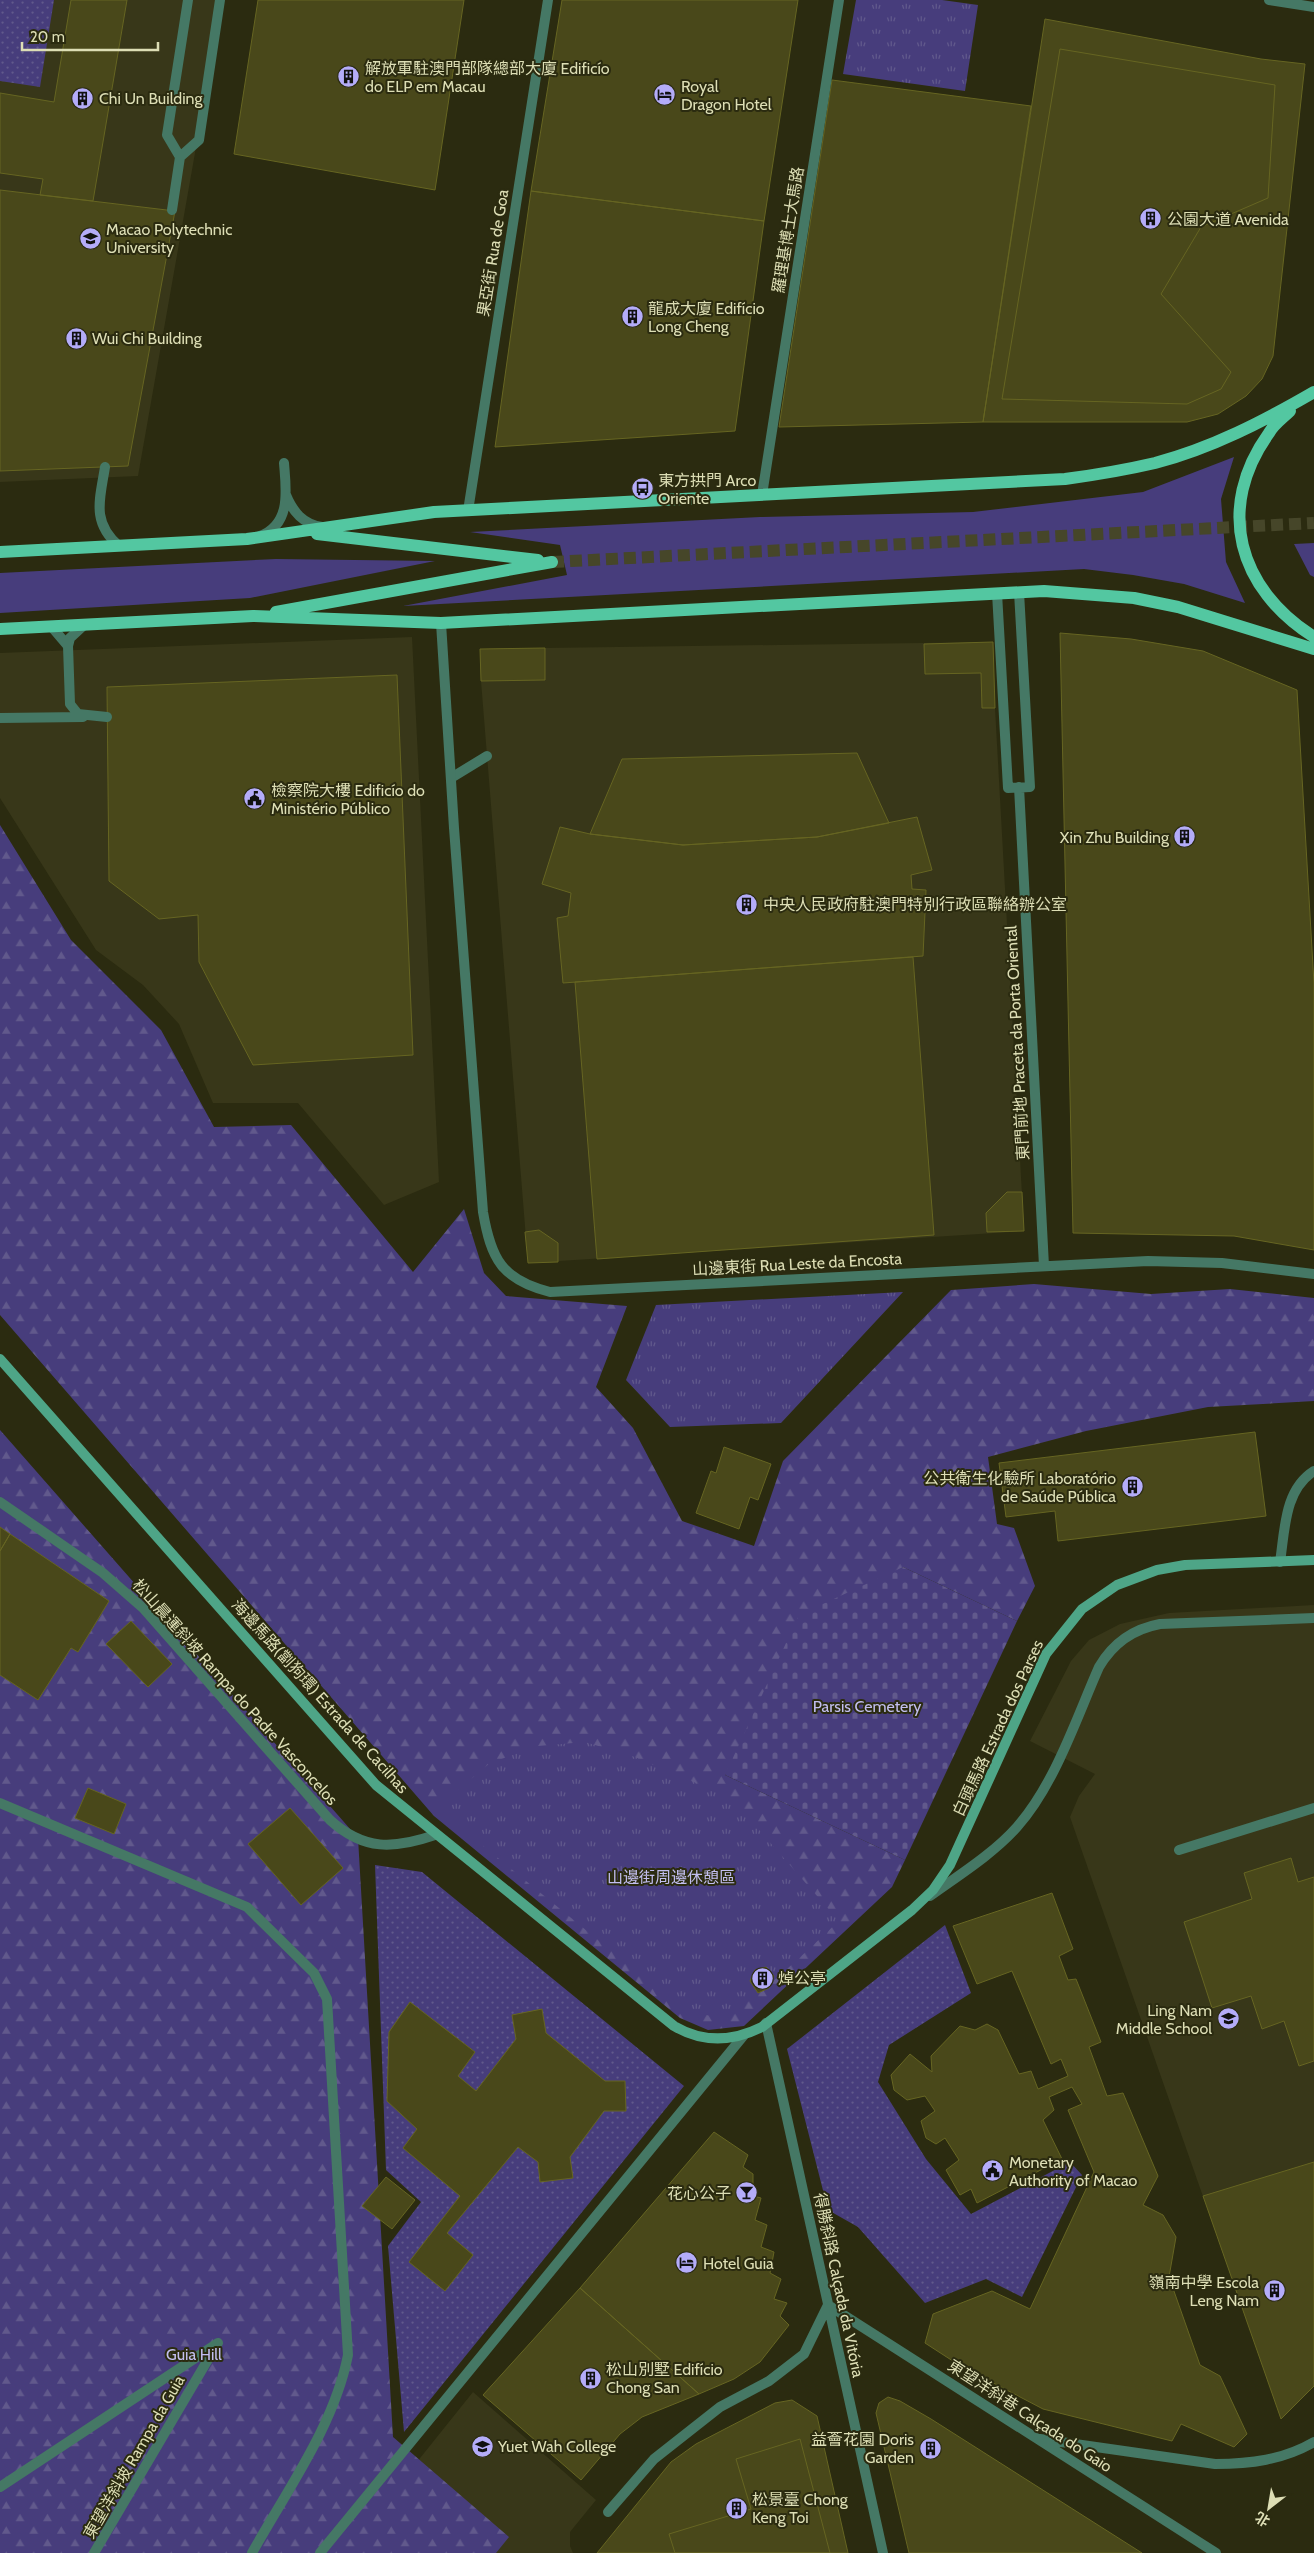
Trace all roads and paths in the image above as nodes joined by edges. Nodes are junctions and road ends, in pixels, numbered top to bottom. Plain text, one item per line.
1 (188, 0) edge
2 (220, 0) edge
3 (548, 0) edge
4 (839, 0) edge
5 (1269, 0) edge
6 (1314, 7) edge
7 (180, 158) junction
8 (172, 210) dead end
9 (1314, 392) edge
10 (1302, 398) junction
11 (284, 463) dead end
12 (105, 468) dead end
13 (286, 494) junction
14 (762, 495) junction
15 (468, 511) junction
16 (326, 528) junction
17 (300, 532) junction
18 (250, 539) junction
19 (119, 546) junction
20 (0, 552) edge
21 (1019, 592) junction
22 (998, 593) junction
23 (253, 616) junction
24 (441, 623) junction
25 (84, 624) junction
26 (51, 626) junction
27 (0, 629) edge
28 (1314, 637) edge
29 (68, 646) junction
30 (1314, 648) edge
31 (69, 698) junction
32 (53, 716) junction
33 (87, 717) junction
34 (107, 717) dead end
35 (0, 718) edge
36 (487, 756) dead end
37 (450, 778) junction
38 (1019, 788) junction
39 (1044, 1266) junction
40 (1314, 1274) edge
41 (0, 1359) edge
42 (1314, 1471) edge
43 (0, 1502) edge
44 (1314, 1560) edge
45 (1280, 1562) junction
46 (1314, 1618) edge
47 (0, 1803) edge
48 (1314, 1808) edge
49 (435, 1835) junction
50 (1179, 1850) dead end
51 (912, 1910) junction
52 (766, 2023) junction
53 (744, 2035) junction
54 (828, 2305) junction
55 (1037, 2438) junction
56 (1314, 2442) edge
57 (0, 2487) edge
58 (608, 2512) dead end
59 (94, 2553) edge
60 (252, 2553) edge
61 (320, 2553) edge
62 (883, 2553) edge
63 (1216, 2553) edge

1 - 7 street
2 - 7 street
3 - 15 street, 果亞街 Rua de Goa
4 - 14 street, 羅理基博士大馬路
5 - 6 street
7 - 8 street
9 - 10 main road
10 - 14 main road
10 - 28 main road
11 - 13 street
12 - 19 street
13 - 16 street
13 - 18 street
14 - 15 main road
15 - 16 main road
16 - 17 main road
17 - 18 main road
17 - 23 main road
18 - 19 main road
19 - 20 main road
21 - 22 main road
21 - 30 main road
21 - 38 street
22 - 24 main road
22 - 38 street
23 - 24 main road
23 - 25 main road
24 - 37 street, 山邊東街 Rua Leste da Encosta
25 - 26 main road
25 - 29 street
26 - 27 main road
26 - 29 street
29 - 31 street
31 - 32 street
31 - 33 street
32 - 33 street
32 - 35 street
33 - 34 street
36 - 37 street
37 - 39 street, 山邊東街 Rua Leste da Encosta
38 - 39 street, 東門前地 Praceta da Porta Oriental
39 - 40 street, 山邊東街 Rua Leste da Encosta
41 - 49 street, 海邊馬路(劏狗環) Estrada de Cacilhas
42 - 45 street
43 - 49 street, 松山晨運斜坡 Rampa do Padre Vasconcelos
44 - 45 street, 白頭馬路 Estrada dos Parses
45 - 51 street, 白頭馬路 Estrada dos Parses
46 - 51 street
47 - 60 street
48 - 50 street
49 - 53 street, 海邊馬路(劏狗環) Estrada de Cacilhas
51 - 52 street, 白頭馬路 Estrada dos Parses
52 - 53 street, 海邊馬路(劏狗環) Estrada de Cacilhas
52 - 54 street, 得勝斜路 Calçada da Vitória
53 - 61 street
54 - 55 street, 東望洋斜巷 Calçada do Gaio
54 - 58 street
54 - 62 street, 得勝斜路 Calçada da Vitória
55 - 56 street
55 - 63 street, 東望洋斜巷 Calçada do Gaio
57 - 59 street, 東望洋斜坡 Rampa da Guia

